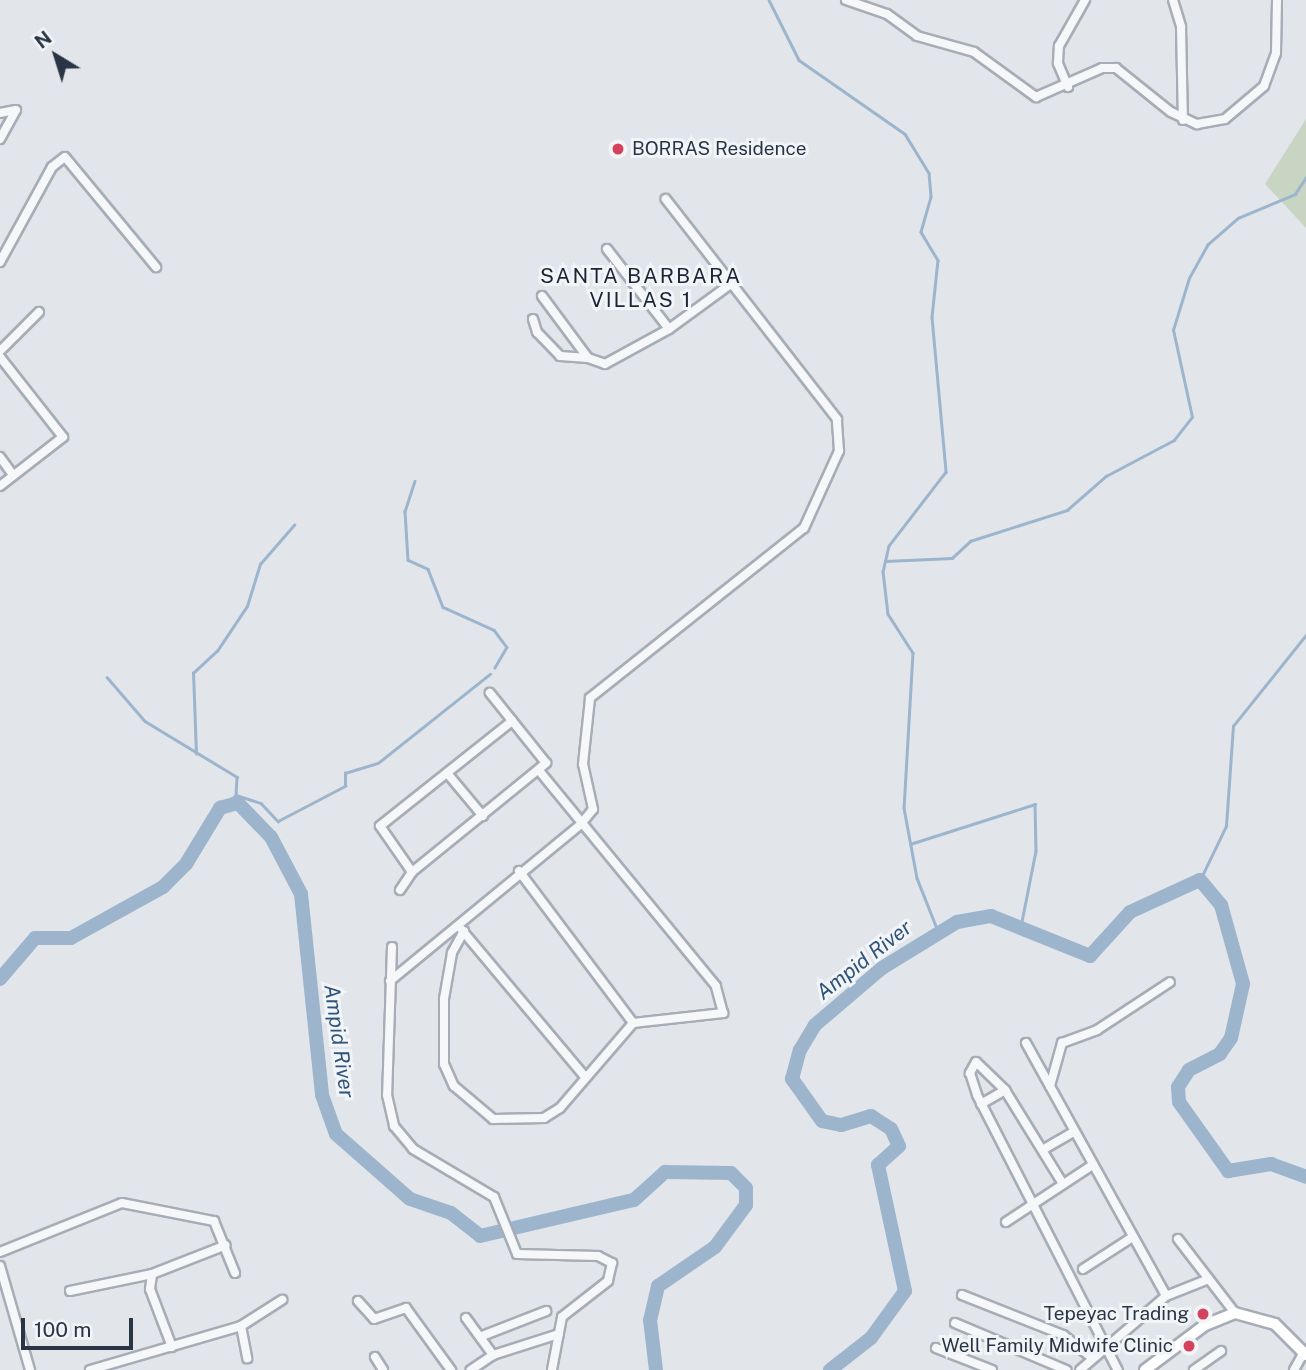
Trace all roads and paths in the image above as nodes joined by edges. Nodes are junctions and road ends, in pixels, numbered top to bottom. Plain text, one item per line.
1 (846, 0) edge
2 (1085, 0) edge
3 (1173, 0) edge
4 (1277, 0) edge
5 (1068, 87) junction
6 (0, 113) edge
7 (1183, 120) junction
8 (0, 139) edge
9 (666, 199) dead end
10 (607, 249) dead end
11 (0, 262) edge
12 (156, 267) dead end
13 (732, 282) junction
14 (542, 296) dead end
15 (39, 312) dead end
16 (533, 318) dead end
17 (669, 329) junction
18 (0, 351) edge
19 (0, 358) edge
20 (588, 358) junction
21 (0, 457) edge
22 (13, 475) junction
23 (0, 486) edge
24 (490, 693) dead end
25 (512, 721) junction
26 (540, 772) junction
27 (447, 773) junction
28 (483, 816) junction
29 (582, 824) junction
30 (520, 871) junction
31 (412, 872) junction
32 (400, 890) dead end
33 (457, 924) junction
34 (464, 931) junction
35 (392, 947) dead end
36 (390, 981) junction
37 (1170, 982) dead end
38 (633, 1023) junction
39 (1026, 1042) dead end
40 (584, 1077) junction
41 (1050, 1086) junction
42 (1005, 1090) junction
43 (981, 1104) junction
44 (1073, 1132) junction
45 (1044, 1149) junction
46 (1091, 1166) junction
47 (1063, 1184) junction
48 (1034, 1202) junction
49 (1006, 1222) dead end
50 (1131, 1238) junction
51 (1178, 1239) dead end
52 (226, 1245) junction
53 (0, 1252) edge
54 (0, 1266) edge
55 (1083, 1269) dead end
56 (235, 1273) dead end
57 (152, 1274) junction
58 (1209, 1279) junction
59 (70, 1291) dead end
60 (962, 1295) dead end
61 (1166, 1296) junction
62 (282, 1300) dead end
63 (358, 1301) dead end
64 (545, 1311) dead end
65 (1235, 1313) junction
66 (467, 1318) dead end
67 (955, 1323) dead end
68 (241, 1326) junction
69 (559, 1334) junction
70 (482, 1336) junction
71 (172, 1347) junction
72 (1104, 1347) junction
73 (936, 1348) dead end
74 (1221, 1351) dead end
75 (1305, 1354) edge
76 (492, 1355) junction
77 (376, 1357) dead end
78 (247, 1358) dead end
79 (1092, 1358) junction
80 (30, 1370) edge
81 (90, 1370) edge
82 (383, 1370) edge
83 (451, 1370) edge
84 (471, 1370) edge
85 (552, 1370) edge
86 (992, 1370) edge
87 (1066, 1370) edge
88 (1080, 1370) edge
89 (1118, 1370) edge
90 (1145, 1370) edge
91 (1194, 1370) edge
92 (1294, 1370) edge

1 - 5 street
2 - 5 street
3 - 7 street
4 - 7 street
5 - 7 street
6 - 8 street
9 - 13 street
10 - 17 street
11 - 12 street
13 - 17 street
13 - 29 street
14 - 20 street
15 - 18 street
16 - 20 street
17 - 20 street
19 - 22 street
21 - 22 street
22 - 23 street
24 - 25 street
25 - 26 street
25 - 27 street
26 - 28 street
26 - 29 street
27 - 28 street
27 - 31 street
28 - 31 street
29 - 30 street
29 - 38 street
30 - 33 street
30 - 38 street
31 - 32 street
33 - 34 street
33 - 36 street
34 - 40 street
34 - 40 street
35 - 36 street
36 - 69 street
37 - 41 street
38 - 40 street
39 - 41 street
41 - 44 street
42 - 43 street
42 - 43 street
42 - 45 street
43 - 48 street
44 - 45 street
44 - 46 street
45 - 47 street
46 - 47 street
46 - 50 street
47 - 48 street
48 - 49 street
48 - 72 street
50 - 55 street
50 - 61 street
51 - 58 street
52 - 53 street
52 - 56 street
52 - 57 street
54 - 80 street
57 - 59 street
57 - 71 street
58 - 61 street
58 - 65 street
60 - 79 street
61 - 72 street
62 - 68 street
63 - 83 street
64 - 70 street
65 - 75 street
65 - 90 street
66 - 70 street
67 - 87 street
68 - 71 street
68 - 78 street
69 - 76 street
69 - 85 street
70 - 76 street
71 - 81 street
72 - 79 street
72 - 89 street
73 - 86 street
74 - 91 street
75 - 92 street
76 - 84 street
77 - 82 street
79 - 88 street

